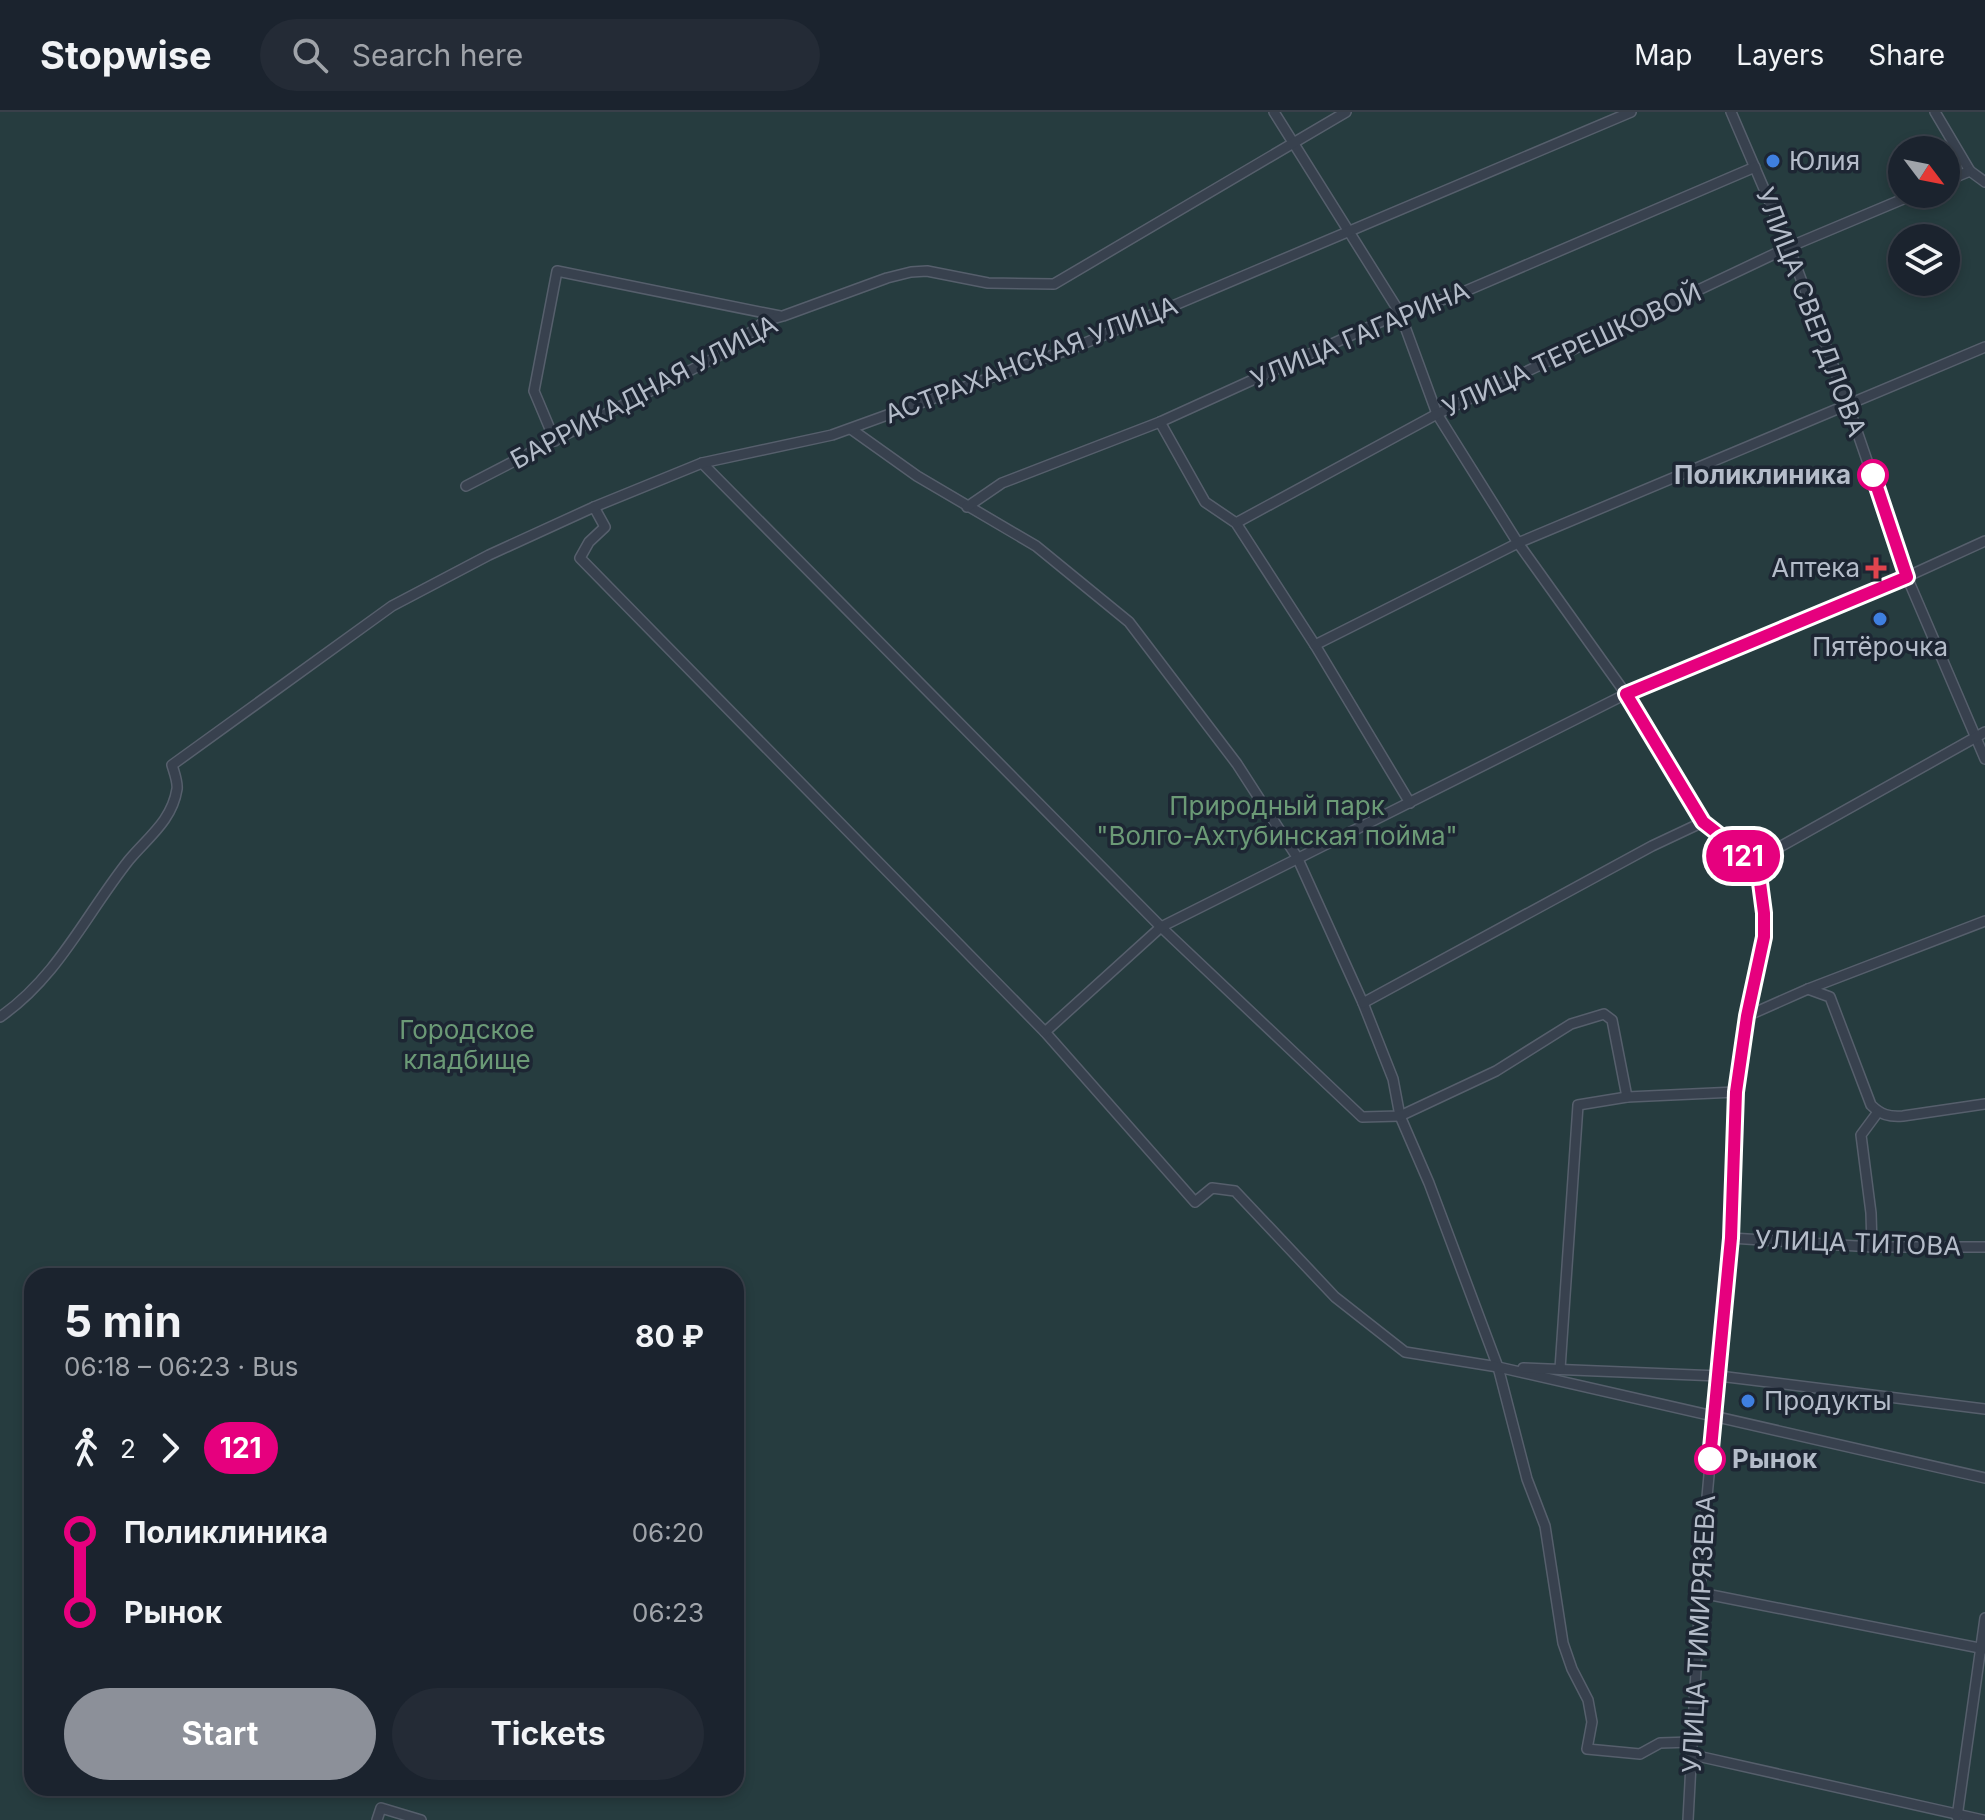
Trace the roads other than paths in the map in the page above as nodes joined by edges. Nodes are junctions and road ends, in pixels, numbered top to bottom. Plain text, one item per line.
1 (1274, 112) edge
2 (1346, 112) edge
3 (1631, 112) edge
4 (1731, 112) edge
5 (1935, 112) edge
6 (1295, 143) junction
7 (1755, 167) junction
8 (1970, 171) junction
9 (1960, 175) edge
10 (1985, 182) edge
11 (1888, 205) edge
12 (1348, 232) junction
13 (1789, 247) junction
14 (1400, 313) junction
15 (783, 316) junction
16 (1985, 347) edge
17 (1848, 405) junction
18 (1437, 414) junction
19 (1160, 422) junction
20 (851, 429) junction
21 (555, 441) junction
22 (702, 463) junction
23 (466, 486) dead end
24 (594, 507) junction
25 (967, 507) junction
26 (1236, 523) junction
27 (1985, 541) edge
28 (1518, 543) junction
29 (1907, 577) junction
30 (1315, 645) junction
31 (1626, 694) junction
32 (1985, 732) edge
33 (1975, 737) junction
34 (1985, 759) edge
35 (1410, 803) junction
36 (1703, 822) junction
37 (1297, 857) junction
38 (1759, 875) junction
39 (1985, 921) edge
40 (1161, 927) junction
41 (1808, 989) junction
42 (1363, 1003) junction
43 (1747, 1016) junction
44 (0, 1017) edge
45 (1045, 1032) junction
46 (1736, 1092) junction
47 (1627, 1097) junction
48 (1985, 1104) edge
49 (1878, 1112) junction
50 (1400, 1116) junction
51 (1731, 1238) junction
52 (1872, 1247) junction
53 (1985, 1247) edge
54 (1498, 1367) junction
55 (1560, 1369) junction
56 (1719, 1376) junction
57 (1985, 1409) edge
58 (1714, 1416) junction
59 (1985, 1478) edge
60 (1701, 1593) junction
61 (1985, 1618) edge
62 (1983, 1649) edge
63 (1692, 1742) junction
64 (1693, 1755) junction
65 (1956, 1817) edge
66 (377, 1820) edge
67 (421, 1820) edge
68 (1688, 1820) edge
69 (1983, 1820) edge

1 - 6 street
2 - 6 street, БАРРИКАДНАЯ УЛИЦА
3 - 12 street, АСТРАХАНСКАЯ УЛИЦА
4 - 7 street, УЛИЦА СВЕРДЛОВА
5 - 8 street
6 - 12 street
6 - 15 street, БАРРИКАДНАЯ УЛИЦА
7 - 13 street, УЛИЦА СВЕРДЛОВА
7 - 14 street, УЛИЦА ГАГАРИНА
8 - 9 street
8 - 10 street
11 - 13 street, УЛИЦА ТЕРЕШКОВОЙ
12 - 14 street
12 - 20 street, АСТРАХАНСКАЯ УЛИЦА
13 - 17 street, УЛИЦА СВЕРДЛОВА
13 - 18 street, УЛИЦА ТЕРЕШКОВОЙ
14 - 18 street
14 - 19 street, УЛИЦА ГАГАРИНА
15 - 21 street, БАРРИКАДНАЯ УЛИЦА
15 - 21 street
16 - 17 street
17 - 28 street
17 - 29 street, УЛИЦА СВЕРДЛОВА
18 - 26 street, УЛИЦА ТЕРЕШКОВОЙ
18 - 28 street
19 - 25 street, УЛИЦА ГАГАРИНА
19 - 26 street
20 - 22 street, АСТРАХАНСКАЯ УЛИЦА
20 - 25 street
21 - 23 street, БАРРИКАДНАЯ УЛИЦА
22 - 24 street, АСТРАХАНСКАЯ УЛИЦА
22 - 40 street
24 - 44 street, АСТРАХАНСКАЯ УЛИЦА
24 - 45 street
25 - 37 street
26 - 30 street
27 - 29 street
28 - 30 street
28 - 31 street
29 - 31 street
29 - 33 street, УЛИЦА СВЕРДЛОВА
30 - 35 street
31 - 35 street
31 - 36 street
32 - 33 street
33 - 34 street, УЛИЦА СВЕРДЛОВА
33 - 38 street
35 - 37 street
36 - 38 street
36 - 42 street
37 - 40 street
37 - 42 street
38 - 43 street, УЛИЦА ТИМИРЯЗЕВА
39 - 41 street
40 - 45 street
40 - 50 street
41 - 43 street
41 - 49 street
42 - 50 street
43 - 46 street, УЛИЦА ТИМИРЯЗЕВА
45 - 54 street
46 - 47 street
46 - 51 street, УЛИЦА ТИМИРЯЗЕВА
47 - 50 street
47 - 55 street
48 - 49 street
49 - 52 street
50 - 54 street
51 - 52 street, УЛИЦА ТИТОВА
51 - 56 street, УЛИЦА ТИМИРЯЗЕВА
52 - 53 street, УЛИЦА ТИТОВА
54 - 55 street
54 - 58 street
54 - 63 street
55 - 56 street
56 - 57 street
56 - 58 street, УЛИЦА ТИМИРЯЗЕВА
58 - 59 street
58 - 60 street, УЛИЦА ТИМИРЯЗЕВА
60 - 62 street
60 - 63 street, УЛИЦА ТИМИРЯЗЕВА
61 - 62 street
62 - 65 street
63 - 64 street, УЛИЦА ТИМИРЯЗЕВА
64 - 65 street
64 - 68 street, УЛИЦА ТИМИРЯЗЕВА
65 - 69 street
66 - 67 street

